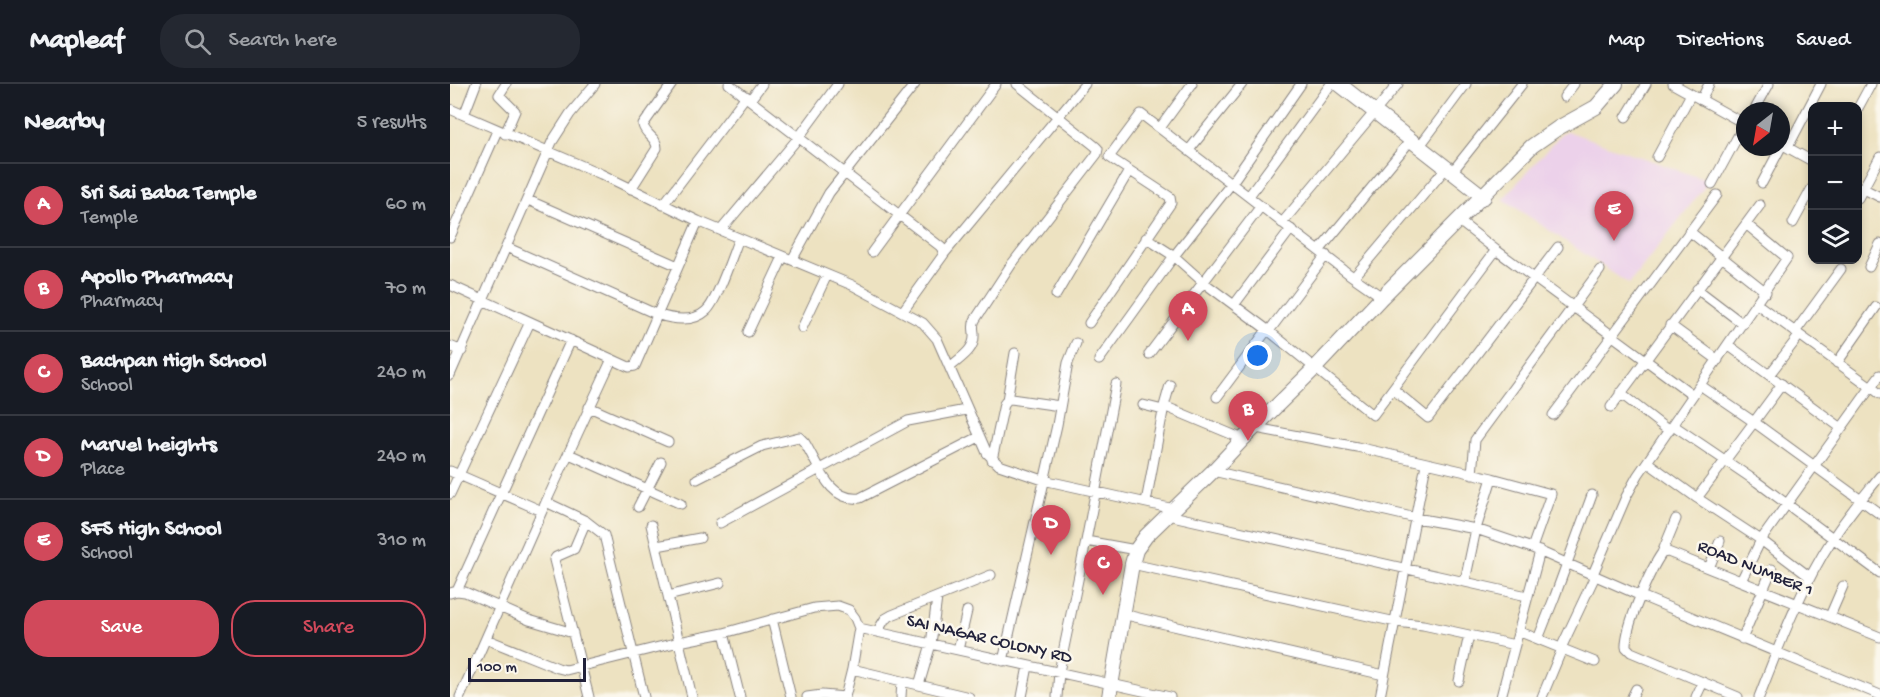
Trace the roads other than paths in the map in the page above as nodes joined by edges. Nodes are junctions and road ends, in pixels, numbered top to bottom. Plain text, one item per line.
1 (476, 84) edge
2 (506, 84) edge
3 (596, 84) edge
4 (672, 84) edge
5 (729, 84) edge
6 (762, 84) edge
7 (838, 84) edge
8 (915, 84) edge
9 (996, 84) edge
10 (1017, 84) edge
11 (1085, 84) edge
12 (1192, 84) edge
13 (1242, 84) edge
14 (1301, 84) edge
15 (1331, 84) edge
16 (1339, 84) edge
17 (1398, 84) edge
18 (1466, 84) edge
19 (1522, 84) edge
20 (1574, 84) edge
21 (1616, 84) edge
22 (1646, 84) edge
23 (1673, 84) edge
24 (1709, 84) edge
25 (1769, 84) edge
26 (1821, 84) edge
27 (1871, 84) edge
28 (1691, 94) junction
29 (1564, 97) dead end
30 (748, 98) junction
31 (1701, 100) junction
32 (1759, 102) edge
33 (1860, 102) edge
34 (450, 109) edge
35 (1376, 113) junction
36 (465, 116) junction
37 (1059, 116) junction
38 (1626, 117) dead end
39 (1736, 119) edge
40 (1160, 128) junction
41 (501, 132) junction
42 (1790, 133) edge
43 (799, 137) junction
44 (1736, 140) edge
45 (1415, 143) junction
46 (1189, 150) junction
47 (1790, 150) edge
48 (548, 153) junction
49 (1777, 156) edge
50 (1657, 157) dead end
51 (1880, 157) edge
52 (1808, 159) edge
53 (1449, 170) junction
54 (1129, 171) junction
55 (844, 172) junction
56 (1762, 183) dead end
57 (1231, 184) junction
58 (1712, 184) dead end
59 (1862, 184) edge
60 (1862, 188) edge
61 (631, 189) junction
62 (1717, 195) dead end
63 (1249, 196) junction
64 (1808, 196) edge
65 (1484, 197) junction
66 (1880, 197) edge
67 (528, 200) junction
68 (663, 205) junction
69 (1760, 205) dead end
70 (1261, 206) junction
71 (899, 215) junction
72 (1459, 220) junction
73 (698, 221) junction
74 (1746, 224) junction
75 (1793, 224) dead end
76 (1286, 226) junction
77 (721, 230) junction
78 (1689, 231) junction
79 (450, 237) edge
80 (739, 238) junction
81 (1146, 238) junction
82 (1880, 244) edge
83 (506, 247) junction
84 (1558, 247) dead end
85 (1496, 250) junction
86 (872, 252) dead end
87 (1323, 253) junction
88 (944, 254) junction
89 (1174, 256) junction
90 (1721, 256) junction
91 (788, 258) junction
92 (678, 266) junction
93 (1869, 267) dead end
94 (1841, 269) dead end
95 (1600, 270) dead end
96 (827, 275) junction
97 (1354, 278) junction
98 (1535, 278) junction
99 (1203, 282) junction
100 (450, 285) edge
101 (1697, 289) junction
102 (1766, 292) junction
103 (1056, 295) dead end
104 (1382, 297) junction
105 (483, 300) junction
106 (1757, 304) junction
107 (1234, 305) junction
108 (1574, 306) junction
109 (1875, 307) dead end
110 (903, 311) junction
111 (656, 314) junction
112 (530, 322) junction
113 (1089, 323) dead end
114 (1743, 324) junction
115 (1671, 325) junction
116 (802, 328) dead end
117 (1268, 330) junction
118 (748, 332) dead end
119 (1612, 334) junction
120 (1797, 334) junction
121 (571, 340) junction
122 (1076, 344) dead end
123 (1728, 345) junction
124 (450, 346) edge
125 (462, 351) junction
126 (1015, 353) dead end
127 (1149, 354) dead end
128 (612, 359) junction
129 (1099, 360) dead end
130 (1646, 360) junction
131 (1718, 360) junction
132 (1837, 363) junction
133 (950, 367) junction
134 (1314, 369) junction
135 (450, 375) edge
136 (1769, 375) junction
137 (1880, 375) edge
138 (1116, 384) dead end
139 (1782, 384) junction
140 (1170, 385) dead end
141 (1700, 385) junction
142 (1871, 387) junction
143 (1393, 389) junction
144 (1620, 393) junction
145 (1880, 394) edge
146 (1694, 395) junction
147 (1217, 397) dead end
148 (1007, 400) junction
149 (1143, 405) dead end
150 (1060, 406) junction
151 (589, 407) junction
152 (1611, 407) dead end
153 (1164, 408) junction
154 (966, 410) junction
155 (1554, 415) dead end
156 (1754, 422) junction
157 (1840, 427) junction
158 (1256, 428) junction
159 (1671, 428) junction
160 (979, 437) junction
161 (1243, 438) junction
162 (668, 442) dead end
163 (569, 454) junction
164 (992, 460) junction
165 (1724, 460) junction
166 (661, 462) dead end
167 (1647, 462) junction
168 (1426, 464) junction
169 (1814, 465) junction
170 (820, 468) junction
171 (1214, 471) junction
172 (454, 473) edge
173 (1472, 474) junction
174 (1880, 476) edge
175 (1492, 478) junction
176 (696, 479) dead end
177 (1043, 480) junction
178 (647, 489) junction
179 (1096, 491) junction
180 (450, 494) edge
181 (501, 494) junction
182 (1592, 495) dead end
183 (1696, 498) junction
184 (1861, 500) junction
185 (1146, 502) junction
186 (681, 504) dead end
187 (1787, 504) junction
188 (544, 507) junction
189 (638, 507) dead end
190 (1171, 512) junction
191 (1880, 514) edge
192 (1416, 518) junction
193 (1676, 519) dead end
194 (586, 521) junction
195 (720, 524) dead end
196 (651, 525) dead end
197 (1476, 529) junction
198 (700, 537) dead end
199 (1833, 538) junction
200 (1761, 540) junction
201 (1086, 541) junction
202 (1720, 542) dead end
203 (657, 546) junction
204 (1536, 549) junction
205 (1662, 553) junction
206 (1134, 557) junction
207 (1566, 563) junction
208 (1709, 568) junction
209 (1772, 569) dead end
210 (1406, 570) junction
211 (1880, 573) edge
212 (991, 575) dead end
213 (1594, 575) junction
214 (1810, 577) junction
215 (1465, 581) junction
216 (1741, 581) junction
217 (720, 583) dead end
218 (1843, 586) dead end
219 (1763, 591) junction
220 (454, 592) edge
221 (668, 596) junction
222 (1527, 596) junction
223 (1641, 596) junction
224 (937, 598) junction
225 (1798, 604) junction
226 (499, 607) junction
227 (967, 611) dead end
228 (1122, 614) junction
229 (1830, 616) junction
230 (772, 619) junction
231 (1396, 622) junction
232 (859, 628) junction
233 (1518, 631) junction
234 (877, 632) junction
235 (573, 633) junction
236 (724, 633) junction
237 (1469, 635) junction
238 (1880, 637) edge
239 (486, 639) junction
240 (1538, 639) junction
241 (1742, 639) junction
242 (679, 642) junction
243 (931, 644) junction
244 (1515, 645) junction
245 (1562, 648) junction
246 (958, 650) junction
247 (634, 652) junction
248 (1776, 653) junction
249 (1004, 661) junction
250 (1595, 662) dead end
251 (582, 666) junction
252 (1029, 666) junction
253 (852, 669) junction
254 (1059, 672) junction
255 (1384, 675) junction
256 (902, 681) junction
257 (1460, 681) dead end
258 (1703, 682) junction
259 (919, 685) junction
260 (1110, 691) edge
261 (1880, 695) edge
262 (460, 697) edge
263 (589, 697) edge
264 (644, 697) edge
265 (692, 697) edge
266 (740, 697) edge
267 (790, 697) edge
268 (807, 697) edge
269 (845, 697) edge
270 (901, 697) edge
271 (969, 697) edge
272 (1022, 697) edge
273 (1057, 697) edge
274 (1170, 697) edge
275 (1380, 697) edge
276 (1501, 697) edge
277 (1542, 697) edge
278 (1696, 697) edge
279 (1738, 697) edge
280 (1759, 697) edge

1 - 36 street
2 - 41 street
3 - 48 street
4 - 61 street
5 - 30 street
6 - 30 street
7 - 43 street
8 - 55 street
9 - 71 street
10 - 37 street
11 - 37 street
12 - 40 street
13 - 46 street
14 - 57 street
15 - 63 street
16 - 35 street
17 - 35 street
18 - 45 street
19 - 53 street
20 - 29 street
21 - 65 street
22 - 38 street
23 - 28 street
24 - 31 street
25 - 32 street
26 - 42 street
27 - 33 street
28 - 31 street
28 - 50 street
30 - 43 street
30 - 68 street
31 - 39 street
34 - 36 street
35 - 45 street
35 - 76 street
36 - 41 street
37 - 88 street
37 - 133 street
40 - 46 street
40 - 54 street
41 - 48 street
41 - 79 street
43 - 55 street
43 - 77 street
44 - 58 street
45 - 53 street
45 - 87 street
46 - 57 street
47 - 52 street
48 - 61 street
48 - 67 street
49 - 56 street
51 - 59 street
53 - 65 street
53 - 97 street
54 - 81 street
54 - 103 street
55 - 71 street
55 - 91 street
57 - 63 street
57 - 89 street
60 - 66 street
61 - 68 street
62 - 78 street
63 - 70 street
64 - 75 street
65 - 72 street
67 - 83 street
67 - 92 street
68 - 73 street
69 - 74 street
70 - 76 street
70 - 99 street
71 - 86 street
71 - 88 street
72 - 85 street
72 - 104 street
73 - 77 street
73 - 92 street
74 - 90 street
74 - 102 street
76 - 87 street
76 - 107 street
77 - 80 street
78 - 90 street
78 - 119 street
80 - 91 street
80 - 111 street
81 - 89 street
81 - 113 street
82 - 93 street
83 - 105 street
83 - 111 street
84 - 98 street
85 - 98 street
85 - 143 street
87 - 97 street
87 - 117 street
88 - 110 street
89 - 99 street
89 - 129 street
90 - 101 street
90 - 102 street
91 - 96 street
91 - 118 street
92 - 111 street
94 - 120 street
95 - 108 street
96 - 110 street
96 - 116 street
97 - 104 street
98 - 108 street
98 - 143 street
99 - 107 street
99 - 127 street
100 - 105 street
101 - 114 street
101 - 115 street
102 - 106 street
104 - 134 street
105 - 112 street
105 - 125 street
106 - 114 street
106 - 120 street
107 - 117 street
108 - 119 street
108 - 173 street
109 - 132 street
110 - 133 street
111 - 128 street
112 - 121 street
112 - 172 street
114 - 123 street
115 - 130 street
115 - 131 street
117 - 134 street
117 - 147 street
119 - 130 street
119 - 155 street
120 - 132 street
120 - 136 street
121 - 128 street
121 - 181 street
122 - 150 street
123 - 131 street
123 - 136 street
124 - 125 street
125 - 135 street
126 - 148 street
128 - 151 street
130 - 144 street
130 - 146 street
131 - 141 street
132 - 142 street
133 - 154 street
134 - 143 street
134 - 158 street
136 - 139 street
137 - 142 street
138 - 179 street
139 - 156 street
139 - 157 street
140 - 153 street
141 - 146 street
141 - 156 street
142 - 145 street
142 - 157 street
144 - 152 street
144 - 159 street
146 - 159 street
148 - 150 street
148 - 164 street
149 - 153 street
150 - 177 street
151 - 162 street
151 - 163 street
153 - 161 street
153 - 185 street
154 - 160 street
154 - 170 street
156 - 165 street
156 - 169 street
157 - 169 street
158 - 161 street
158 - 168 street
159 - 165 street
159 - 167 street
160 - 164 street
160 - 170 street
161 - 171 street
163 - 178 street
163 - 188 street
164 - 177 street
165 - 183 street
165 - 187 street
166 - 178 street
167 - 183 street
167 - 213 street
168 - 173 street
168 - 192 street
169 - 184 street
169 - 187 street
170 - 176 street
170 - 195 street
171 - 190 street
171 - 192 street
172 - 180 street
172 - 181 street
173 - 175 street
174 - 184 street
175 - 197 street
175 - 204 street
177 - 179 street
177 - 249 street
178 - 186 street
178 - 189 street
179 - 185 street
179 - 201 street
181 - 188 street
181 - 220 street
182 - 207 street
183 - 200 street
184 - 191 street
184 - 199 street
185 - 190 street
187 - 199 street
187 - 200 street
188 - 194 street
188 - 226 street
190 - 206 street
190 - 210 street
192 - 197 street
192 - 210 street
193 - 205 street
194 - 235 street
194 - 247 street
196 - 203 street
197 - 204 street
197 - 215 street
198 - 203 street
199 - 211 street
199 - 214 street
200 - 214 street
200 - 216 street
201 - 206 street
201 - 254 street
202 - 208 street
203 - 221 street
204 - 207 street
204 - 222 street
205 - 208 street, ROAD NUMBER 1
205 - 223 street
206 - 228 street
206 - 231 street
207 - 213 street
207 - 240 street
208 - 216 street, ROAD NUMBER 1
209 - 219 street
210 - 215 street
210 - 231 street
212 - 224 street
213 - 223 street
213 - 245 street
214 - 225 street
215 - 222 street
216 - 219 street, ROAD NUMBER 1
217 - 221 street
218 - 229 street
219 - 225 street, ROAD NUMBER 1
219 - 241 street
220 - 226 street
221 - 242 street
222 - 233 street
223 - 241 street
223 - 258 street
224 - 234 street
224 - 243 street
225 - 229 street, ROAD NUMBER 1
225 - 248 street
226 - 235 street
226 - 239 street
227 - 246 street
228 - 255 street
228 - 260 street
229 - 238 street, ROAD NUMBER 1
230 - 232 street
230 - 236 street
230 - 267 street
231 - 237 street
231 - 255 street
232 - 234 street, SAI NAGAR COLONY RD
232 - 253 street
233 - 240 street
233 - 244 street
234 - 243 street, SAI NAGAR COLONY RD
235 - 251 street
236 - 242 street
236 - 266 street
237 - 244 street
237 - 257 street
239 - 251 street
239 - 262 street
240 - 245 street
241 - 248 street
242 - 247 street
242 - 265 street
243 - 246 street, SAI NAGAR COLONY RD
243 - 259 street
244 - 276 street
245 - 250 street
245 - 277 street
246 - 249 street, SAI NAGAR COLONY RD
247 - 251 street
247 - 264 street
248 - 261 street
248 - 280 street
249 - 252 street, SAI NAGAR COLONY RD
251 - 263 street
252 - 254 street, SAI NAGAR COLONY RD
252 - 272 street
253 - 256 street
253 - 269 street
254 - 260 street, SAI NAGAR COLONY RD
254 - 273 street
255 - 275 street
256 - 259 street
256 - 270 street
258 - 278 street
258 - 279 street
259 - 271 street
260 - 274 street, SAI NAGAR COLONY RD
268 - 269 street

